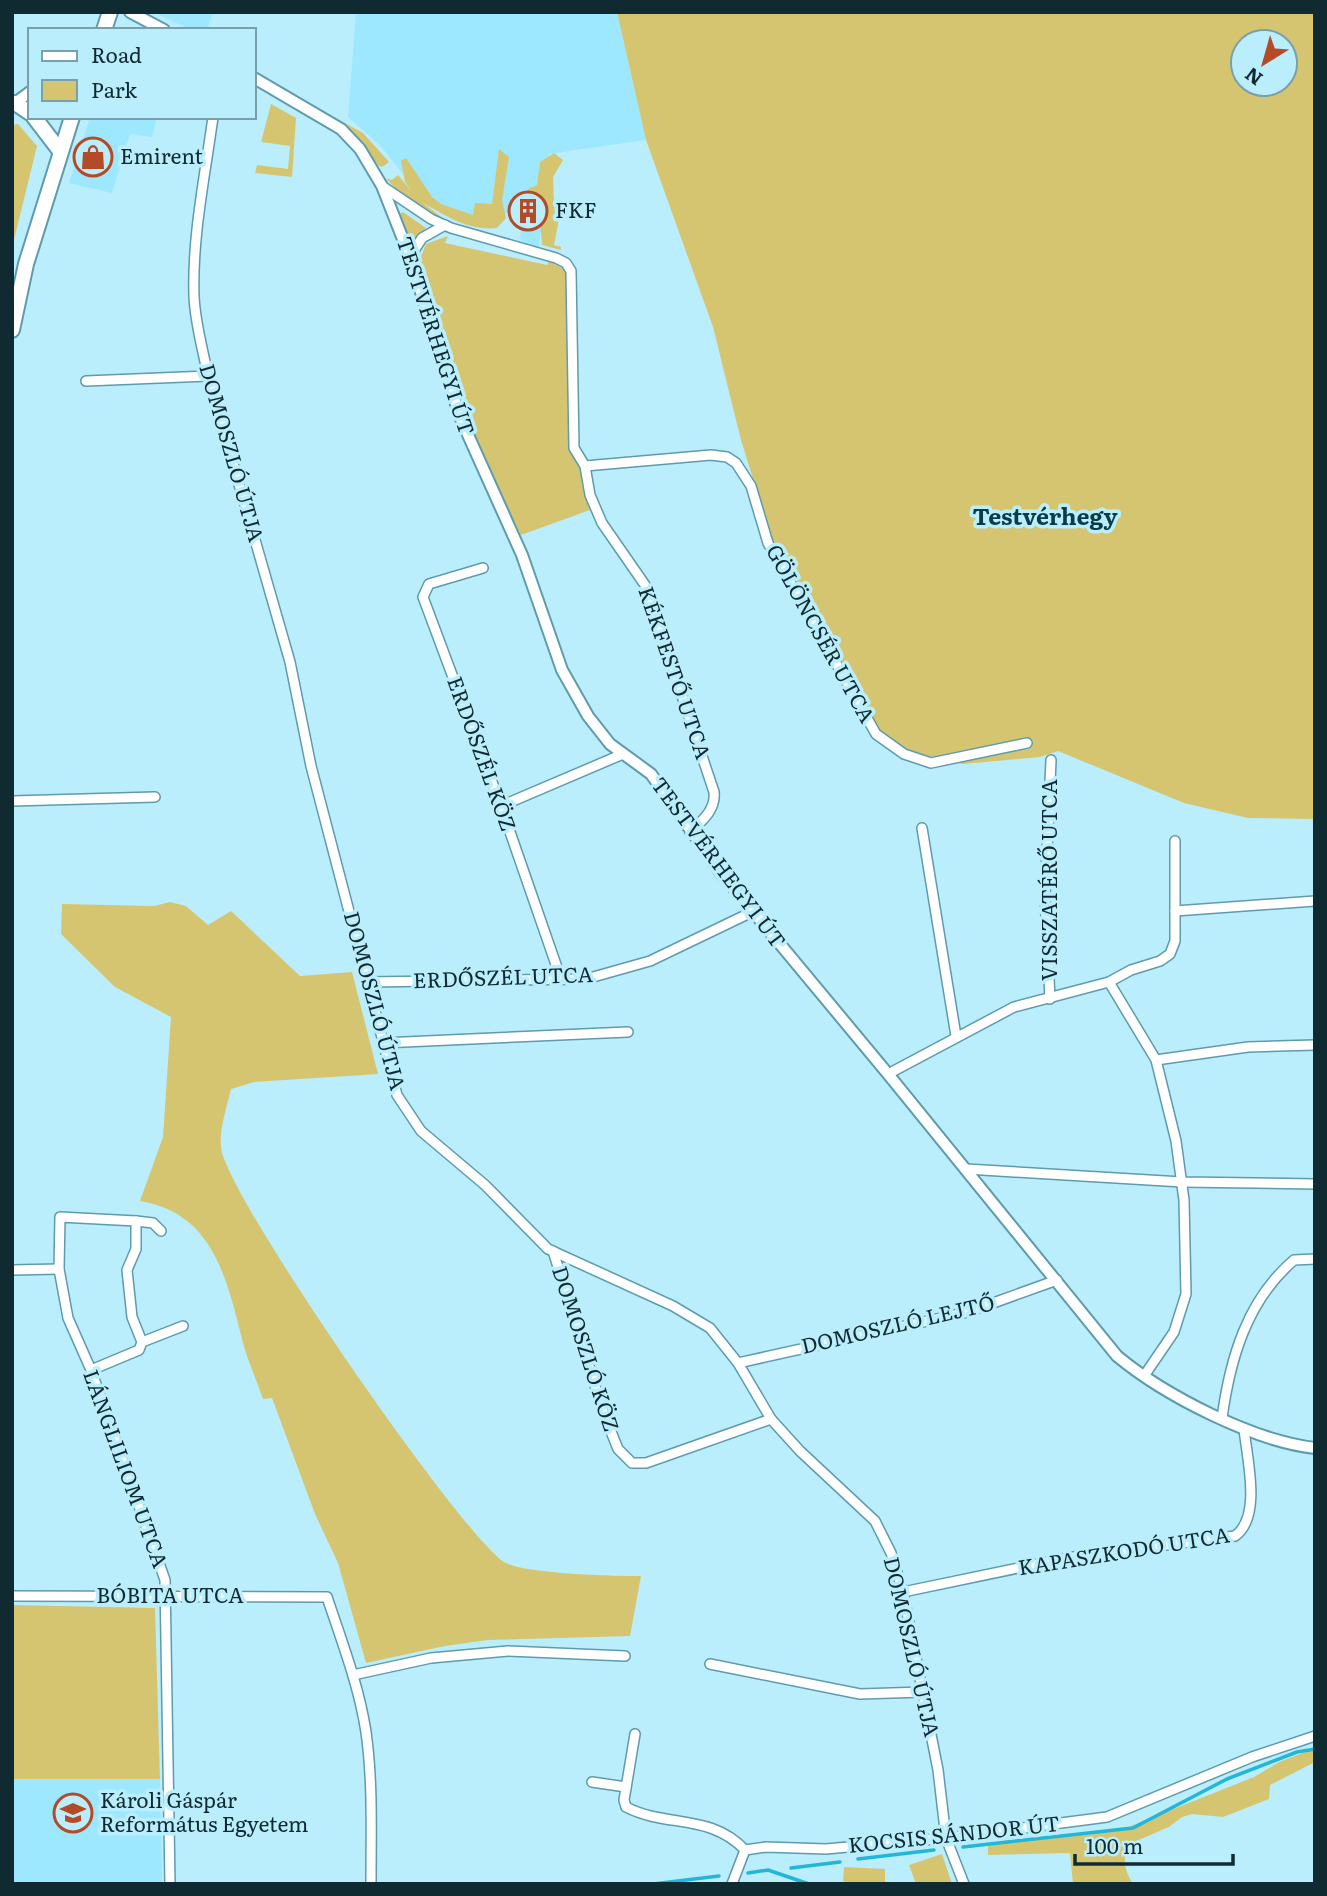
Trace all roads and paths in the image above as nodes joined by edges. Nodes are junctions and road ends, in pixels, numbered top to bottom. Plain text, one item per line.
1 (130, 12) edge
2 (160, 28) edge
3 (256, 79) edge
4 (38, 119) edge
5 (71, 119) edge
6 (213, 119) edge
7 (60, 151) junction
8 (382, 186) junction
9 (445, 225) junction
10 (410, 257) junction
11 (12, 330) edge
12 (208, 376) junction
13 (86, 381) dead end
14 (585, 466) junction
15 (484, 568) dead end
16 (1027, 743) dead end
17 (624, 754) junction
18 (1051, 760) dead end
19 (155, 797) dead end
20 (12, 802) edge
21 (501, 806) junction
22 (922, 828) dead end
23 (690, 832) junction
24 (1175, 841) dead end
25 (1315, 901) edge
26 (1175, 911) junction
27 (752, 912) junction
28 (561, 979) junction
29 (367, 982) junction
30 (1109, 982) junction
31 (1050, 999) junction
32 (628, 1032) dead end
33 (956, 1036) junction
34 (382, 1043) junction
35 (1315, 1045) edge
36 (1156, 1060) junction
37 (888, 1074) junction
38 (966, 1169) junction
39 (1182, 1182) junction
40 (1315, 1184) edge
41 (136, 1221) junction
42 (161, 1231) dead end
43 (552, 1251) junction
44 (1315, 1258) edge
45 (59, 1269) junction
46 (12, 1270) edge
47 (1057, 1280) junction
48 (183, 1326) dead end
49 (142, 1342) junction
50 (738, 1363) junction
51 (91, 1370) junction
52 (1144, 1376) junction
53 (1222, 1418) junction
54 (771, 1419) junction
55 (1244, 1429) junction
56 (1315, 1448) edge
57 (903, 1592) junction
58 (165, 1595) junction
59 (12, 1596) edge
60 (625, 1656) dead end
61 (710, 1664) dead end
62 (353, 1675) junction
63 (923, 1692) junction
64 (635, 1734) dead end
65 (1315, 1736) edge
66 (592, 1782) dead end
67 (626, 1787) junction
68 (946, 1838) junction
69 (745, 1850) junction
70 (170, 1884) edge
71 (371, 1884) edge
72 (732, 1884) edge
73 (964, 1884) edge

1 - 2 street
3 - 8 street, TESTVÉRHEGYI ÚT
4 - 7 main road
5 - 7 main road
6 - 12 street, DOMOSZLÓ ÚTJA
7 - 11 main road
8 - 9 street, KÉKFESTŐ UTCA
8 - 10 street, TESTVÉRHEGYI ÚT
9 - 10 street
9 - 14 street, KÉKFESTŐ UTCA
10 - 17 street, TESTVÉRHEGYI ÚT
12 - 13 street
12 - 29 street, DOMOSZLÓ ÚTJA
14 - 16 street, GÖLÖNCSÉR UTCA
14 - 23 street, KÉKFESTŐ UTCA
15 - 21 street, ERDŐSZÉL KÖZ
17 - 21 street
17 - 23 street, TESTVÉRHEGYI ÚT
18 - 31 street, VISSZATÉRŐ UTCA
19 - 20 street
21 - 28 street, ERDŐSZÉL KÖZ
22 - 33 street
23 - 27 street, TESTVÉRHEGYI ÚT
24 - 26 street
25 - 26 street
26 - 30 street, VISSZATÉRŐ UTCA
27 - 28 street, ERDŐSZÉL UTCA
27 - 37 street, TESTVÉRHEGYI ÚT
28 - 29 street, ERDŐSZÉL UTCA
29 - 34 street, DOMOSZLÓ ÚTJA
30 - 31 street, VISSZATÉRŐ UTCA
30 - 36 street
31 - 33 street, VISSZATÉRŐ UTCA
32 - 34 street
33 - 37 street, VISSZATÉRŐ UTCA
34 - 43 street, DOMOSZLÓ ÚTJA
35 - 36 street
36 - 39 street
37 - 38 street, TESTVÉRHEGYI ÚT
38 - 39 street
38 - 47 street, TESTVÉRHEGYI ÚT
39 - 40 street
39 - 52 street
41 - 42 street
41 - 45 street, LÁNGLILIOM UTCA
41 - 49 street
43 - 50 street, DOMOSZLÓ ÚTJA
43 - 54 street, DOMOSZLÓ KÖZ
44 - 53 street
45 - 46 street
45 - 51 street, LÁNGLILIOM UTCA
47 - 50 street, DOMOSZLÓ LEJTŐ
47 - 52 street, TESTVÉRHEGYI ÚT
48 - 49 street
49 - 51 street
50 - 54 street, DOMOSZLÓ ÚTJA
51 - 58 street, LÁNGLILIOM UTCA
52 - 53 street, TESTVÉRHEGYI ÚT
53 - 55 street, TESTVÉRHEGYI ÚT
54 - 57 street, DOMOSZLÓ ÚTJA
55 - 56 street, TESTVÉRHEGYI ÚT
55 - 57 street, KAPASZKODÓ UTCA
57 - 63 street, DOMOSZLÓ ÚTJA
58 - 59 street, BÓBITA UTCA
58 - 62 street, BÓBITA UTCA
58 - 70 street, LÁNGLILIOM UTCA
60 - 62 street
61 - 63 street
62 - 71 street
63 - 68 street, DOMOSZLÓ ÚTJA
64 - 67 street
65 - 68 street, KOCSIS SÁNDOR ÚT
66 - 67 street
67 - 69 street
68 - 69 street, KOCSIS SÁNDOR ÚT
68 - 73 street, DOMOSZLÓ ÚTJA
69 - 72 street

